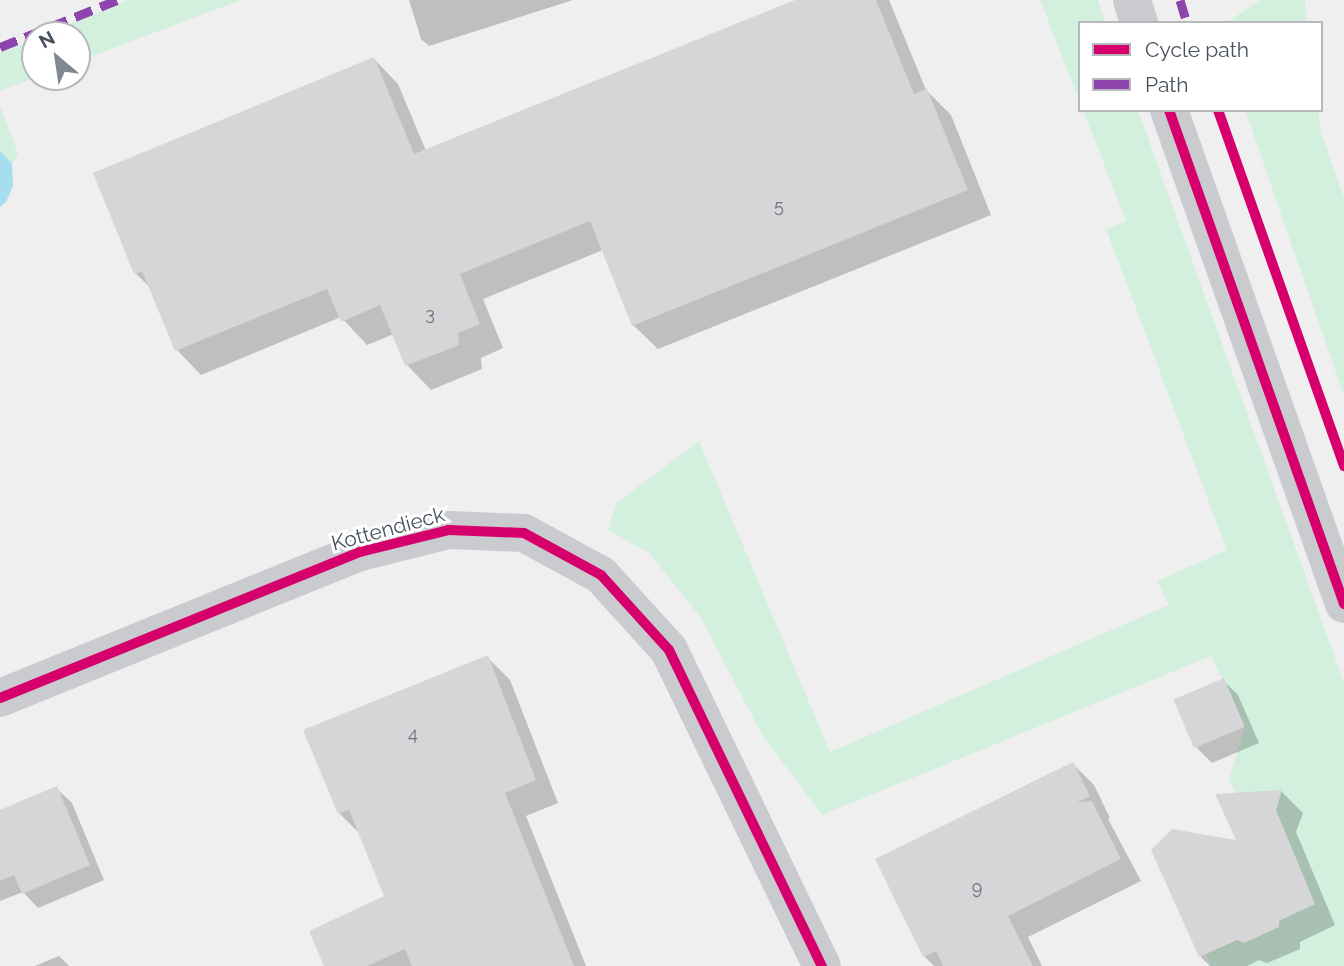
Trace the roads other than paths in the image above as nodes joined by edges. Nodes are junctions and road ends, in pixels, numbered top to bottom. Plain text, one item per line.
1 (1132, 0) edge
2 (1138, 21) edge
3 (1171, 112) edge
4 (1344, 604) edge
5 (0, 698) edge
6 (822, 966) edge

1 - 2 street
3 - 4 street
5 - 6 street, Kottendieck

